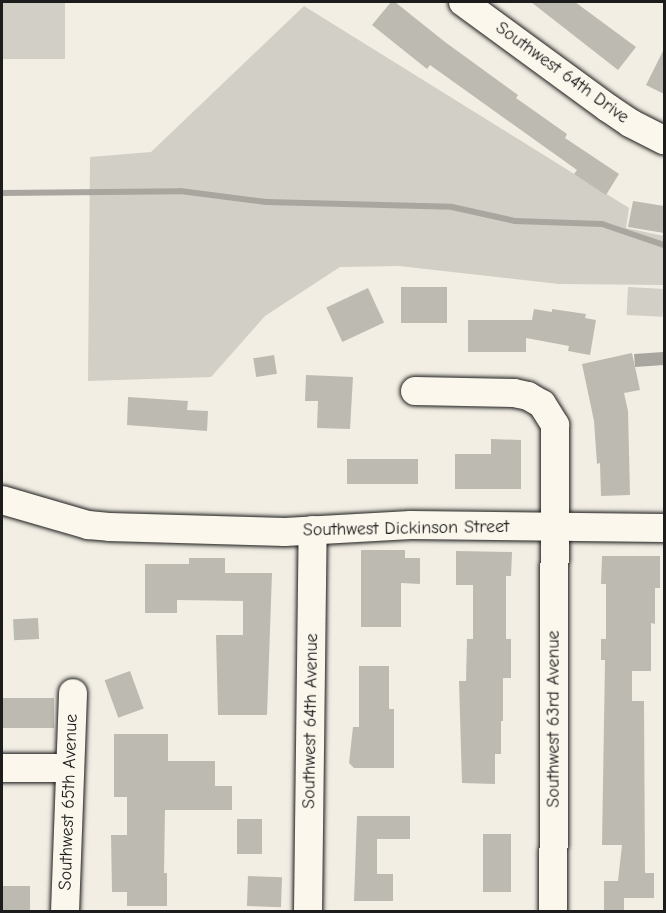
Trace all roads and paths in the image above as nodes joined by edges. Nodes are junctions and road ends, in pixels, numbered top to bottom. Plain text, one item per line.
1 (463, 2) edge
2 (664, 140) edge
3 (415, 391) dead end
4 (2, 500) edge
5 (555, 526) junction
6 (664, 528) edge
7 (313, 530) junction
8 (73, 693) dead end
9 (2, 768) edge
10 (70, 768) junction
11 (65, 912) edge
12 (308, 912) edge
13 (553, 912) edge

1 - 2 street, Southwest 64th Drive
3 - 5 street, Southwest 63rd Avenue
4 - 7 street, Southwest Dickinson Street
5 - 6 street, Southwest Dickinson Street
5 - 7 street, Southwest Dickinson Street
5 - 13 street, Southwest 63rd Avenue
7 - 12 street, Southwest 64th Avenue
8 - 10 street, Southwest 65th Avenue
9 - 10 street
10 - 11 street, Southwest 65th Avenue

